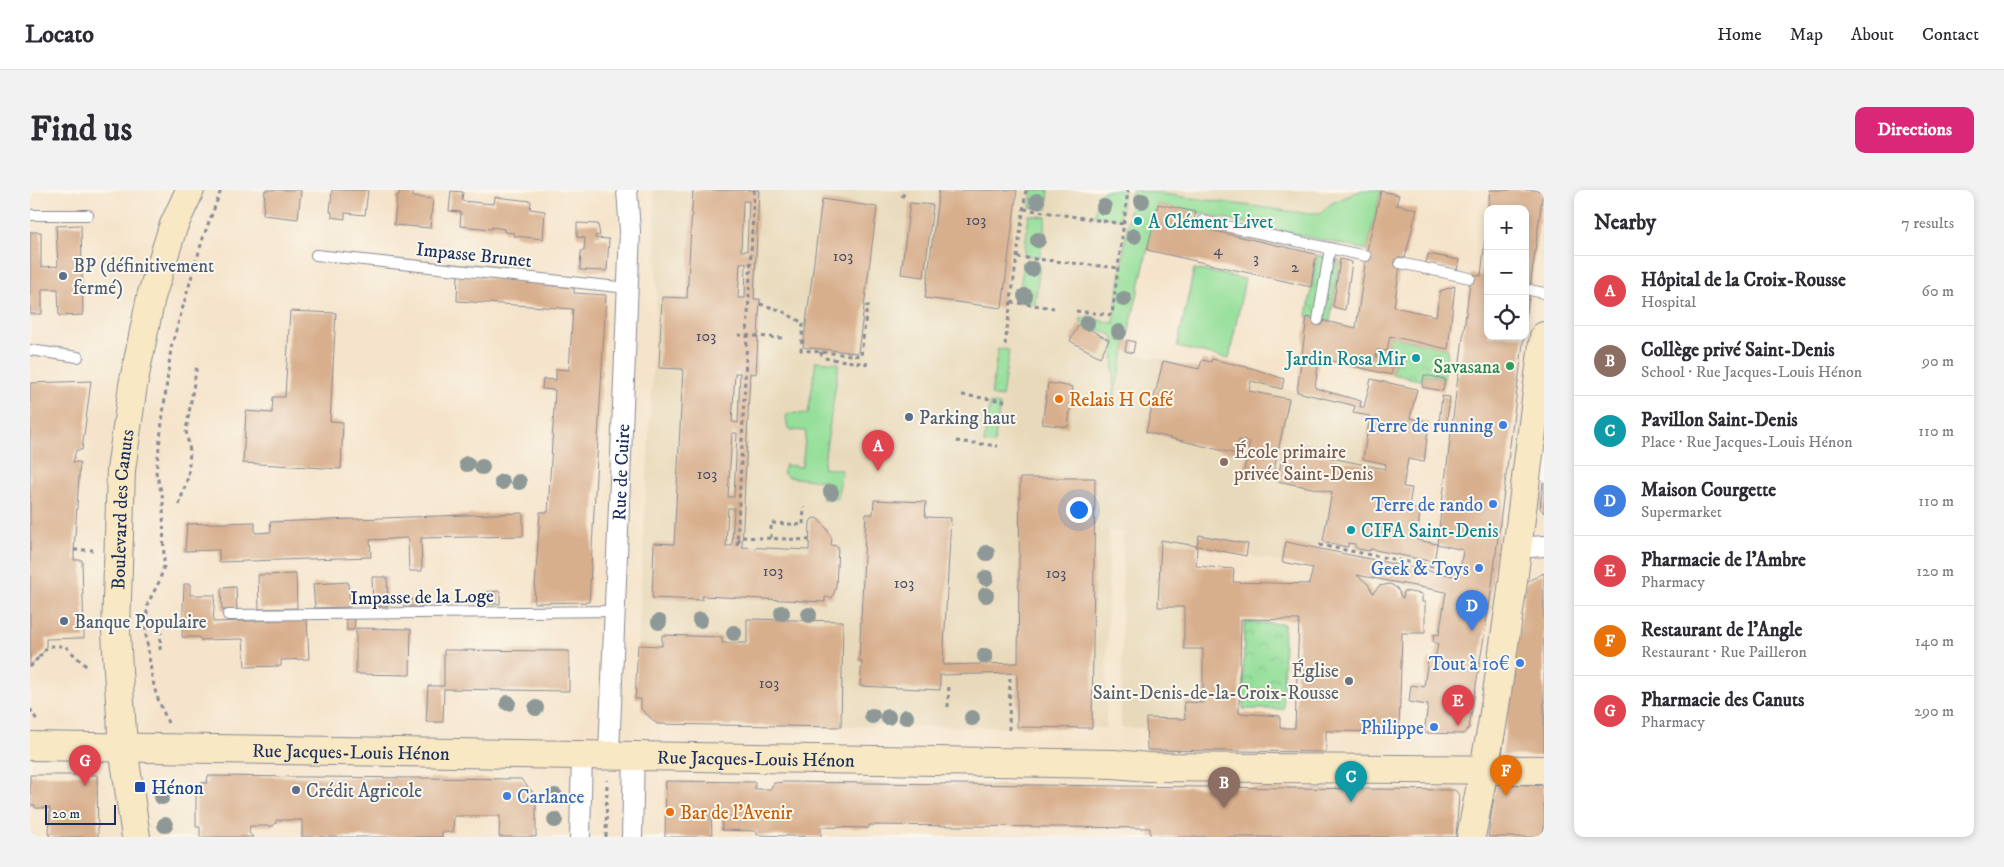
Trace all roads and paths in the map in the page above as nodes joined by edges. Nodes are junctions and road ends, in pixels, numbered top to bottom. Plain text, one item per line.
1 (190, 190) edge
2 (221, 190) edge
3 (627, 190) edge
4 (754, 190) edge
5 (906, 190) edge
6 (1026, 190) edge
7 (1128, 190) edge
8 (902, 196) dead end
9 (1024, 209) junction
10 (88, 214) dead end
11 (30, 215) edge
12 (1202, 221) dead end
13 (1124, 224) junction
14 (1330, 248) junction
15 (316, 255) dead end
16 (1366, 256) dead end
17 (1017, 257) junction
18 (1400, 263) dead end
19 (1119, 268) junction
20 (1470, 278) dead end
21 (628, 288) junction
22 (1530, 290) dead end
23 (1544, 293) edge
24 (1011, 302) junction
25 (760, 304) dead end
26 (871, 306) dead end
27 (1054, 308) dead end
28 (1076, 311) dead end
29 (1318, 320) dead end
30 (738, 335) dead end
31 (747, 336) junction
32 (1544, 336) edge
33 (783, 338) dead end
34 (1005, 345) dead end
35 (30, 350) edge
36 (820, 352) junction
37 (78, 357) dead end
38 (868, 364) dead end
39 (197, 365) dead end
40 (962, 395) dead end
41 (1005, 401) dead end
42 (956, 440) dead end
43 (998, 446) dead end
44 (179, 505) dead end
45 (804, 507) dead end
46 (771, 538) junction
47 (809, 540) dead end
48 (1319, 545) dead end
49 (1544, 546) edge
50 (1517, 548) junction
51 (1460, 572) dead end
52 (615, 611) junction
53 (228, 616) dead end
54 (161, 626) dead end
55 (160, 650) dead end
56 (30, 666) edge
57 (87, 667) dead end
58 (1010, 673) dead end
59 (948, 683) dead end
60 (948, 707) dead end
61 (30, 709) edge
62 (1010, 730) dead end
63 (34, 733) edge
64 (123, 747) junction
65 (172, 747) junction
66 (582, 754) junction
67 (617, 763) junction
68 (1483, 769) junction
69 (1544, 770) edge
70 (136, 837) edge
71 (580, 837) edge
72 (606, 837) edge
73 (632, 837) edge
74 (1471, 837) edge

1 - 64 street, Boulevard des Canuts
2 - 65 path, Boulevard des Canuts
3 - 21 street, Rue de Cuire
4 - 31 path
5 - 8 path
6 - 9 path
7 - 13 path
9 - 13 path
9 - 17 path
10 - 11 lane
12 - 14 lane
13 - 19 path
14 - 16 lane
14 - 29 lane
15 - 21 lane, Impasse Brunet
17 - 19 path
17 - 24 path
18 - 20 lane
19 - 28 path
21 - 52 street, Rue de Cuire
22 - 23 lane
24 - 27 path
24 - 34 path
25 - 36 path
26 - 36 path
30 - 31 path
31 - 33 path
31 - 46 path
32 - 50 street
35 - 37 lane
36 - 38 path
39 - 44 path
40 - 41 path
42 - 43 path
45 - 46 path
46 - 47 path
48 - 51 path
49 - 50 street
50 - 68 street
52 - 53 lane, Impasse de la Loge
52 - 67 street, Rue de Cuire
54 - 55 path
56 - 57 path
58 - 62 path
59 - 60 path
61 - 63 path
63 - 64 street, Rue Jacques-Louis Hénon
64 - 65 street, Rue Jacques-Louis Hénon
64 - 70 street, Boulevard des Canuts
65 - 66 street, Rue Jacques-Louis Hénon
66 - 67 street, Rue Jacques-Louis Hénon
66 - 71 street
67 - 68 street, Rue Jacques-Louis Hénon
67 - 72 path
67 - 73 street, Rue de Cuire
68 - 69 street, Rue Jacques-Louis Hénon
68 - 74 street

